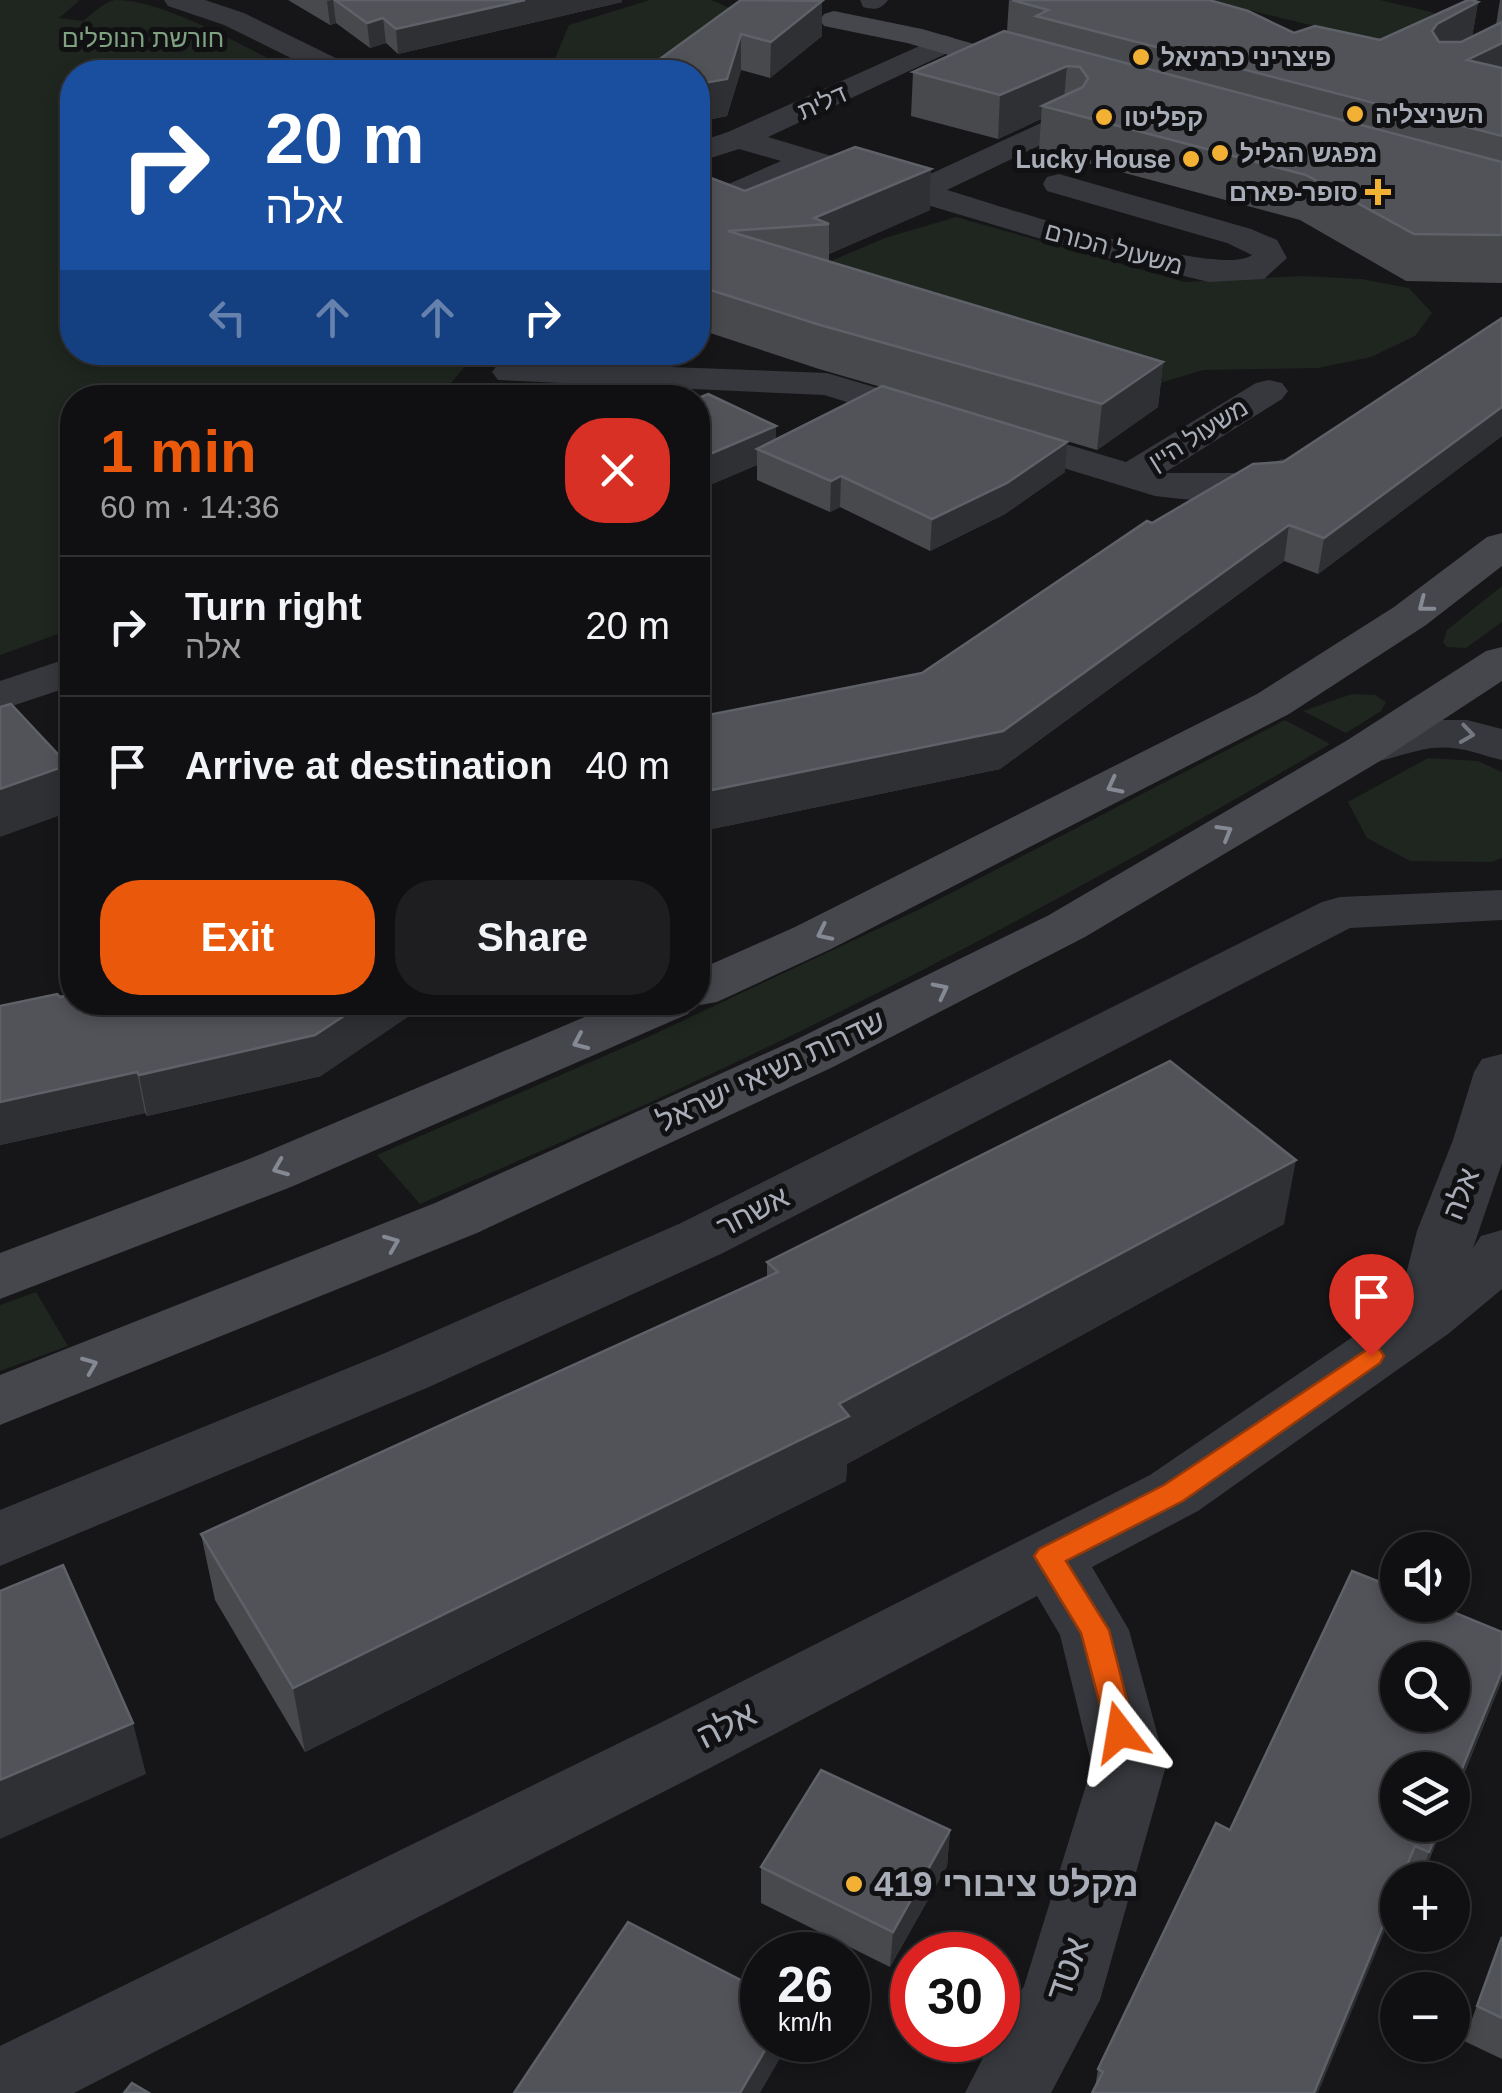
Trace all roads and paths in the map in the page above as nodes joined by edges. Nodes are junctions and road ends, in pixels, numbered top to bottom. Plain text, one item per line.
1 (178, 0) edge
2 (874, 2) edge
3 (912, 35) junction
4 (944, 44) junction
5 (317, 60) edge
6 (1060, 78) edge
7 (1065, 121) edge
8 (739, 139) junction
9 (710, 148) edge
10 (811, 160) junction
11 (1059, 184) dead end
12 (918, 192) junction
13 (713, 203) edge
14 (509, 374) edge
15 (1268, 390) dead end
16 (1306, 455) edge
17 (1128, 478) junction
18 (1502, 546) edge
19 (1502, 661) edge
20 (60, 675) edge
21 (0, 696) edge
22 (1502, 746) edge
23 (1363, 751) junction
24 (1502, 905) edge
25 (710, 984) edge
26 (638, 1015) edge
27 (1502, 1072) edge
28 (1502, 1251) edge
29 (0, 1277) edge
30 (1426, 1318) junction
31 (0, 1402) edge
32 (0, 1539) edge
33 (1048, 1556) junction
34 (0, 2088) edge
35 (1006, 2093) edge

1 - 5 street
2 - 3 main road
2 - 3 main road
3 - 4 main road
4 - 6 main road
4 - 8 street, דלית
7 - 12 street
8 - 9 street, דלית
8 - 10 street, משעול הכורם
10 - 12 street, משעול הכורם
10 - 13 street
11 - 12 street, משעול הכורם
14 - 17 street, משעול היין
15 - 17 street, משעול היין
16 - 17 street, משעול היין
18 -> 25 main road
19 - 23 main road, שדרות נשיאי ישראל
20 - 21 street
23 -> 22 street
31 -> 23 main road, שדרות נשיאי ישראל
24 - 32 street, אשחר
26 -> 29 main road
27 - 30 street, אלה
28 - 30 street, אלה
30 - 33 street, אלה
33 - 34 street, אלה
33 - 35 street, אטד

